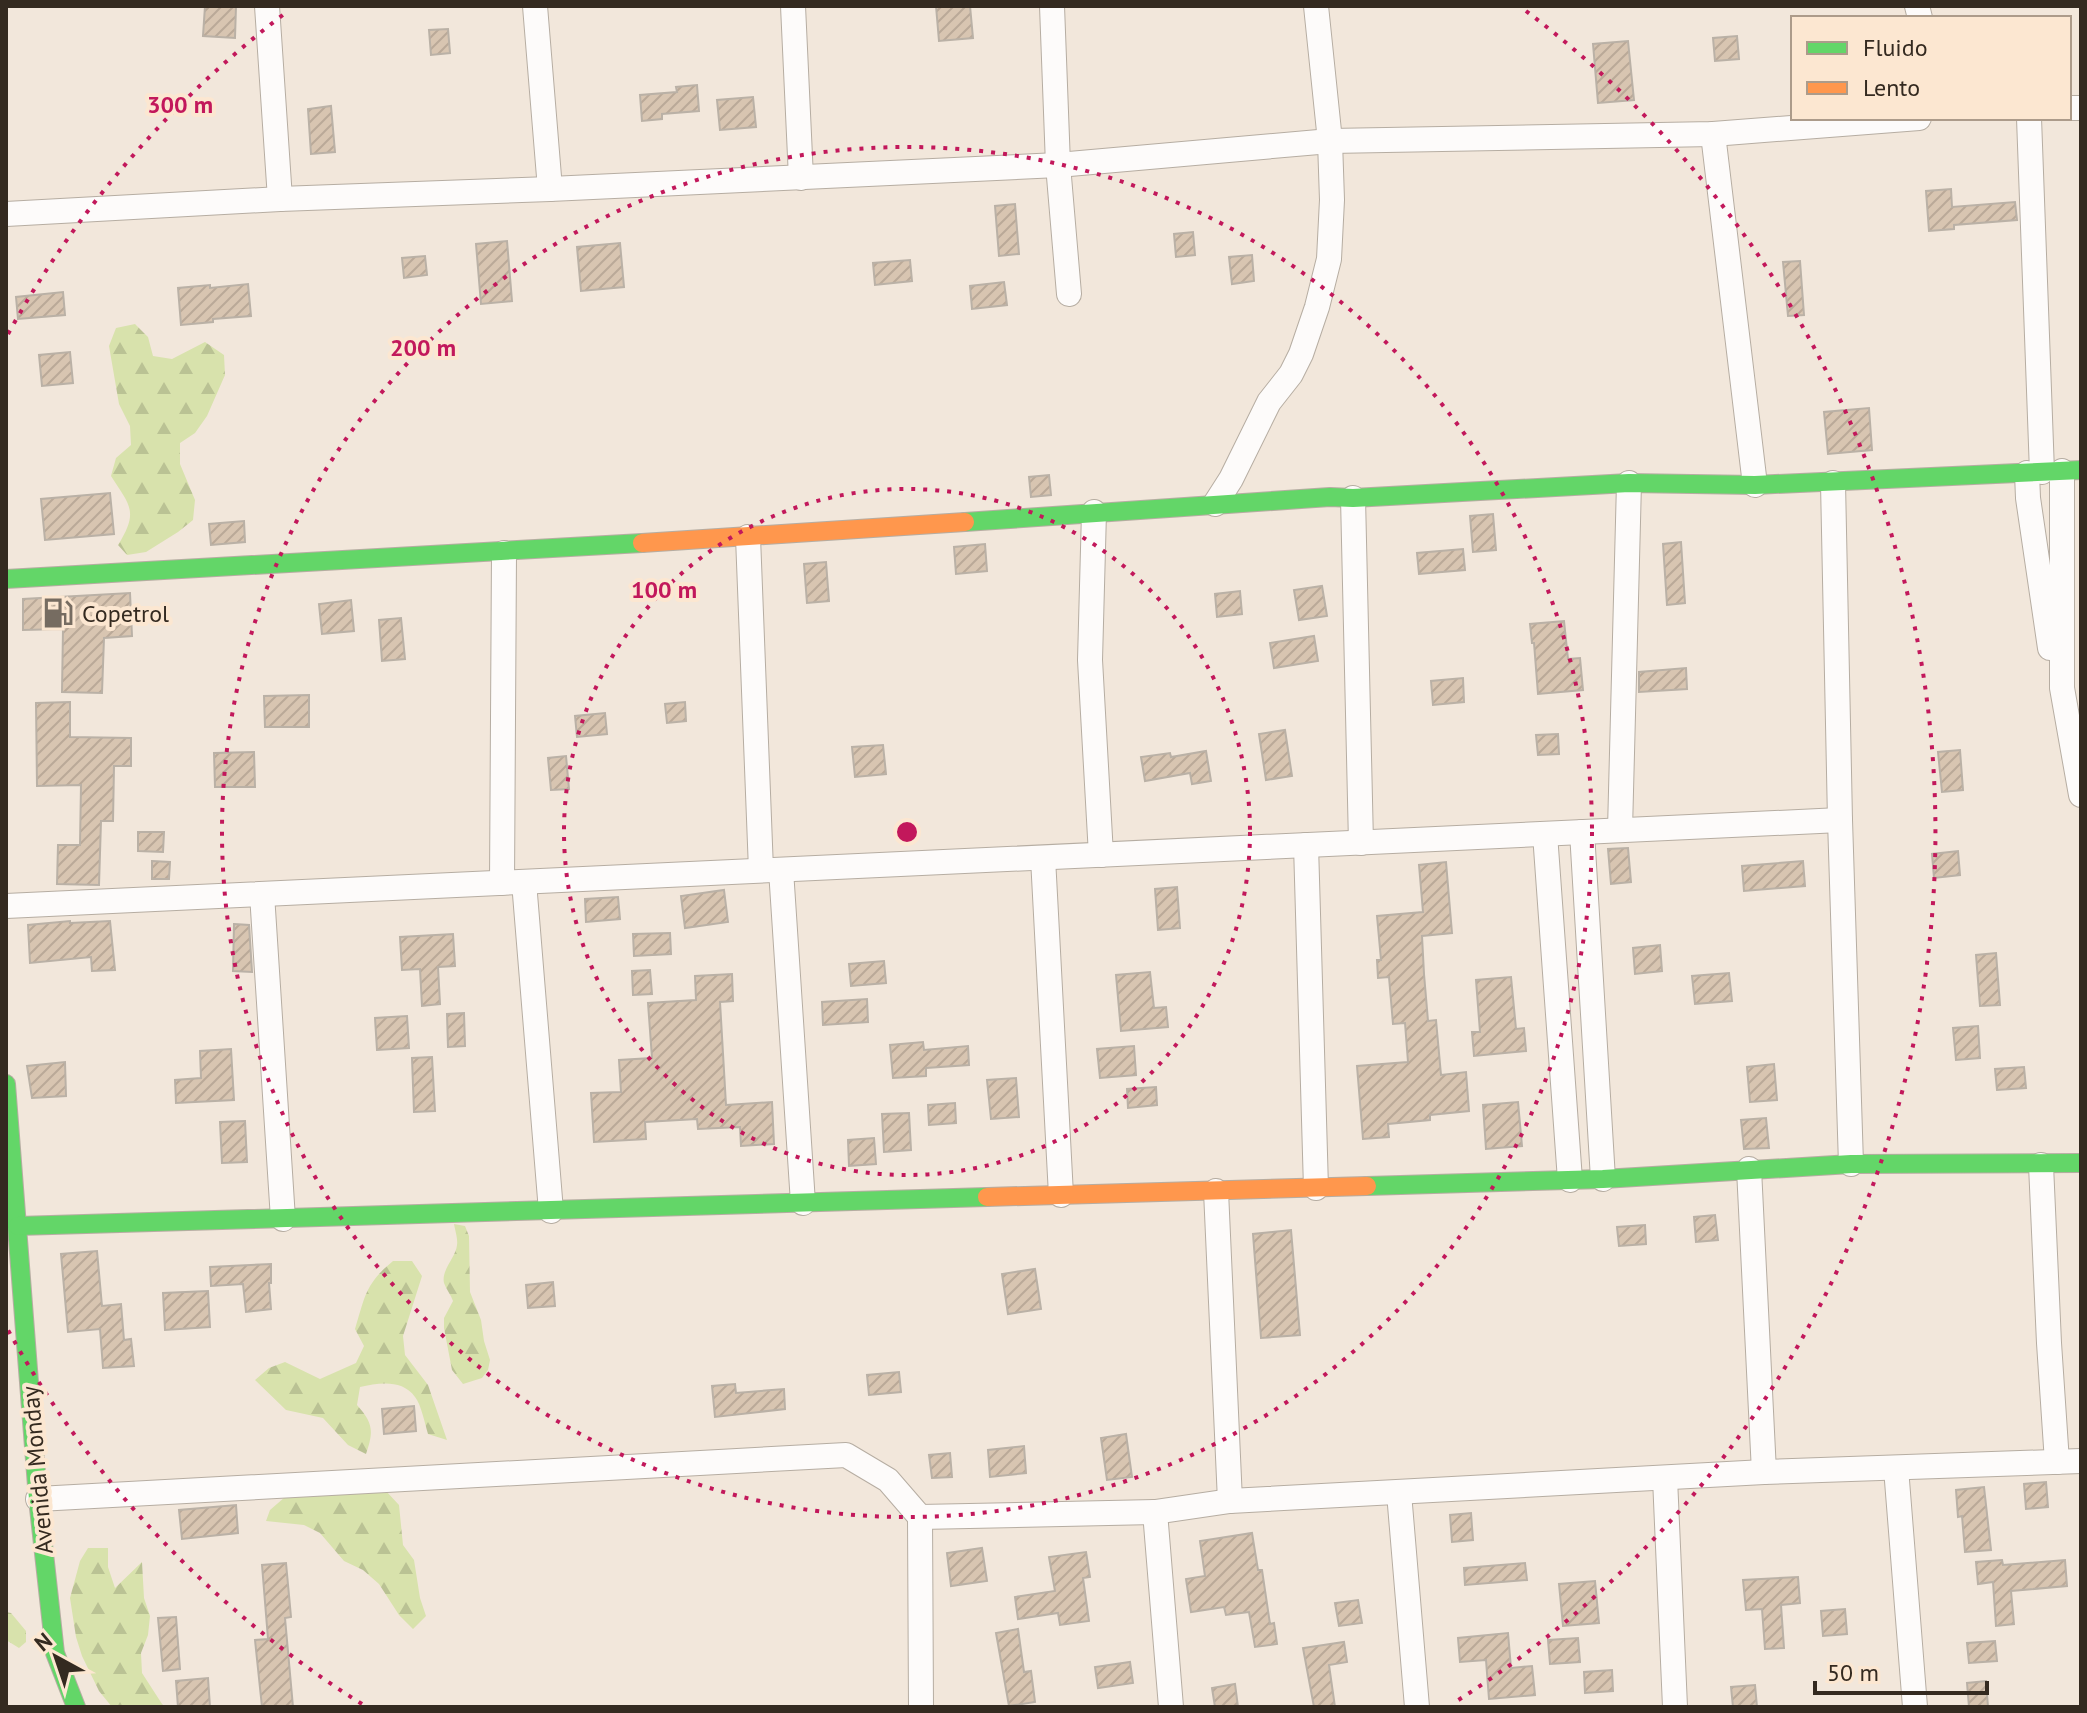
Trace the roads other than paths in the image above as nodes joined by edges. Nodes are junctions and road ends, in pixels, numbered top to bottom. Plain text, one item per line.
1 (267, 6) edge
2 (535, 6) edge
3 (793, 6) edge
4 (1052, 6) edge
5 (1316, 6) edge
6 (1893, 120) edge
7 (2029, 120) edge
8 (1713, 134) junction
9 (1330, 141) junction
10 (1058, 165) junction
11 (801, 178) junction
12 (550, 189) junction
13 (280, 199) junction
14 (6, 214) edge
15 (1069, 294) dead end
16 (2053, 471) edge
17 (1629, 483) junction
18 (1833, 483) junction
19 (1755, 485) junction
20 (1353, 498) junction
21 (1215, 504) junction
22 (1094, 512) junction
23 (748, 537) junction
24 (504, 553) junction
25 (6, 579) edge
26 (2062, 688) junction
27 (2081, 795) edge
28 (1840, 820) junction
29 (1620, 830) junction
30 (1582, 832) junction
31 (1545, 834) junction
32 (1361, 843) junction
33 (1306, 845) junction
34 (1101, 855) junction
35 (1043, 858) junction
36 (771, 870) junction
37 (513, 882) junction
38 (262, 894) junction
39 (6, 906) edge
40 (6, 1084) edge
41 (2081, 1163) edge
42 (1851, 1164) junction
43 (2041, 1165) junction
44 (1749, 1169) junction
45 (1603, 1179) junction
46 (1570, 1180) junction
47 (1316, 1188) junction
48 (1216, 1191) junction
49 (1061, 1195) junction
50 (803, 1203) junction
51 (551, 1211) junction
52 (283, 1219) junction
53 (18, 1226) junction
54 (18, 1401) edge
55 (2069, 1462) edge
56 (1896, 1468) junction
57 (1764, 1472) junction
58 (1665, 1478) junction
59 (1399, 1493) junction
60 (38, 1499) junction
61 (1230, 1501) junction
62 (1155, 1512) junction
63 (920, 1517) junction
64 (73, 1706) edge
65 (921, 1707) edge
66 (1171, 1707) edge
67 (1417, 1707) edge
68 (1675, 1707) edge
69 (1915, 1707) edge

1 - 13 street
2 - 12 street
3 - 11 street
4 - 10 street
5 - 9 street
6 - 8 street
7 - 16 street
8 - 9 street
8 - 19 street
9 - 10 street
9 - 21 street
10 - 11 street
10 - 15 street
11 - 12 street
12 - 13 street
13 - 14 street
16 - 18 main road
16 - 26 street
16 - 26 street
17 - 19 main road
17 - 20 main road
17 - 29 street
18 - 19 main road
18 - 28 street
20 - 21 main road
20 - 32 street
21 - 22 main road
22 - 23 main road
22 - 34 street
23 - 24 main road
23 - 36 street
24 - 25 main road
24 - 37 street
26 - 27 street
28 - 29 street
28 - 42 street
29 - 30 street
30 - 31 street
30 - 45 street
31 - 32 street
31 - 46 street
32 - 33 street
33 - 34 street
33 - 47 street
34 - 35 street
35 - 36 street
35 - 49 street
36 - 37 street
36 - 50 street
37 - 38 street
37 - 51 street
38 - 39 street
38 - 52 street
40 - 53 main road, Avenida Monday
41 - 43 main road
42 - 43 main road
42 - 44 main road
43 - 55 street
44 - 45 main road
44 - 57 street
45 - 46 main road
46 - 47 main road
47 - 48 main road
48 - 49 main road
48 - 61 street
49 - 50 main road
50 - 51 main road
51 - 52 main road
52 - 53 main road
53 - 54 main road, Avenida Monday
54 - 60 main road, Avenida Monday
55 - 56 street
56 - 57 street
56 - 69 street
57 - 58 street
58 - 59 street
58 - 68 street
59 - 61 street
59 - 67 street
60 - 63 street
60 - 64 main road, Avenida Monday
61 - 62 street
62 - 63 street
62 - 66 street
63 - 65 street

